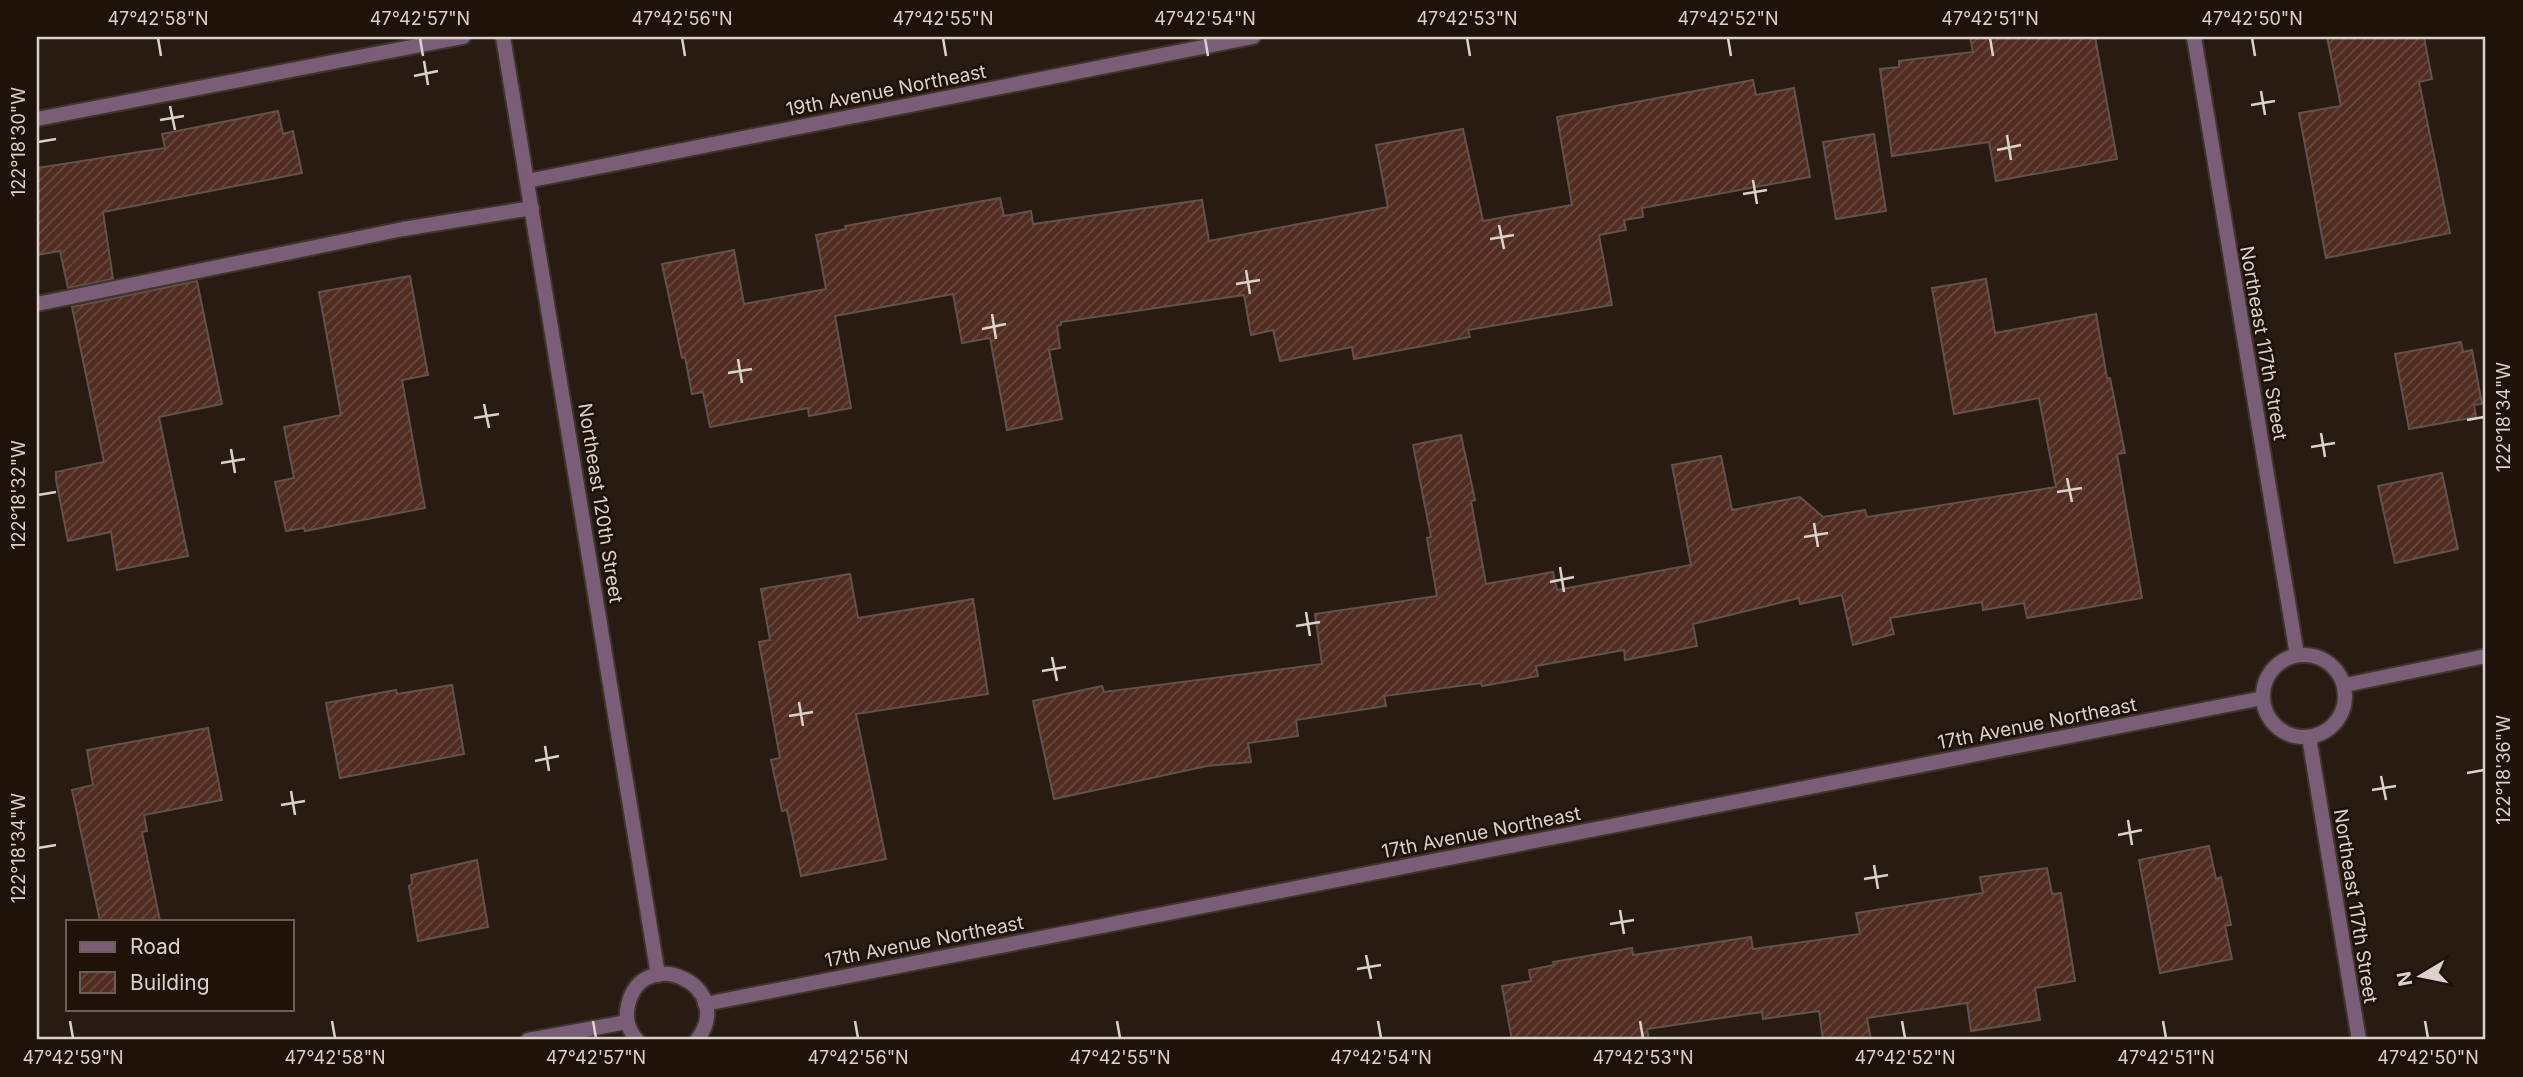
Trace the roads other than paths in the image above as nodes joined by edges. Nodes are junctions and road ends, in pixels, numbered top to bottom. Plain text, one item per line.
1 (463, 37) edge
2 (503, 37) edge
3 (1253, 37) edge
4 (2194, 37) edge
5 (37, 119) edge
6 (527, 181) junction
7 (532, 208) junction
8 (37, 304) edge
9 (2297, 655) junction
10 (2486, 656) edge
11 (2345, 685) junction
12 (2263, 698) junction
13 (2309, 737) junction
14 (658, 975) junction
15 (705, 1004) junction
16 (627, 1022) junction
17 (528, 1040) edge
18 (636, 1040) edge
19 (697, 1040) edge
20 (2359, 1040) edge

1 - 5 street
2 - 6 street, Northeast 120th Street
3 - 6 street, 19th Avenue Northeast
4 - 9 street, Northeast 117th Street
6 - 7 street, Northeast 120th Street
7 - 8 street
7 - 14 street, Northeast 120th Street
9 - 11 street
9 - 12 street
10 - 11 street
11 - 13 street
12 - 13 street
12 - 15 street, 17th Avenue Northeast
13 - 20 street, Northeast 117th Street
14 - 15 street
14 - 16 street
15 - 19 street
16 - 17 street
16 - 18 street

